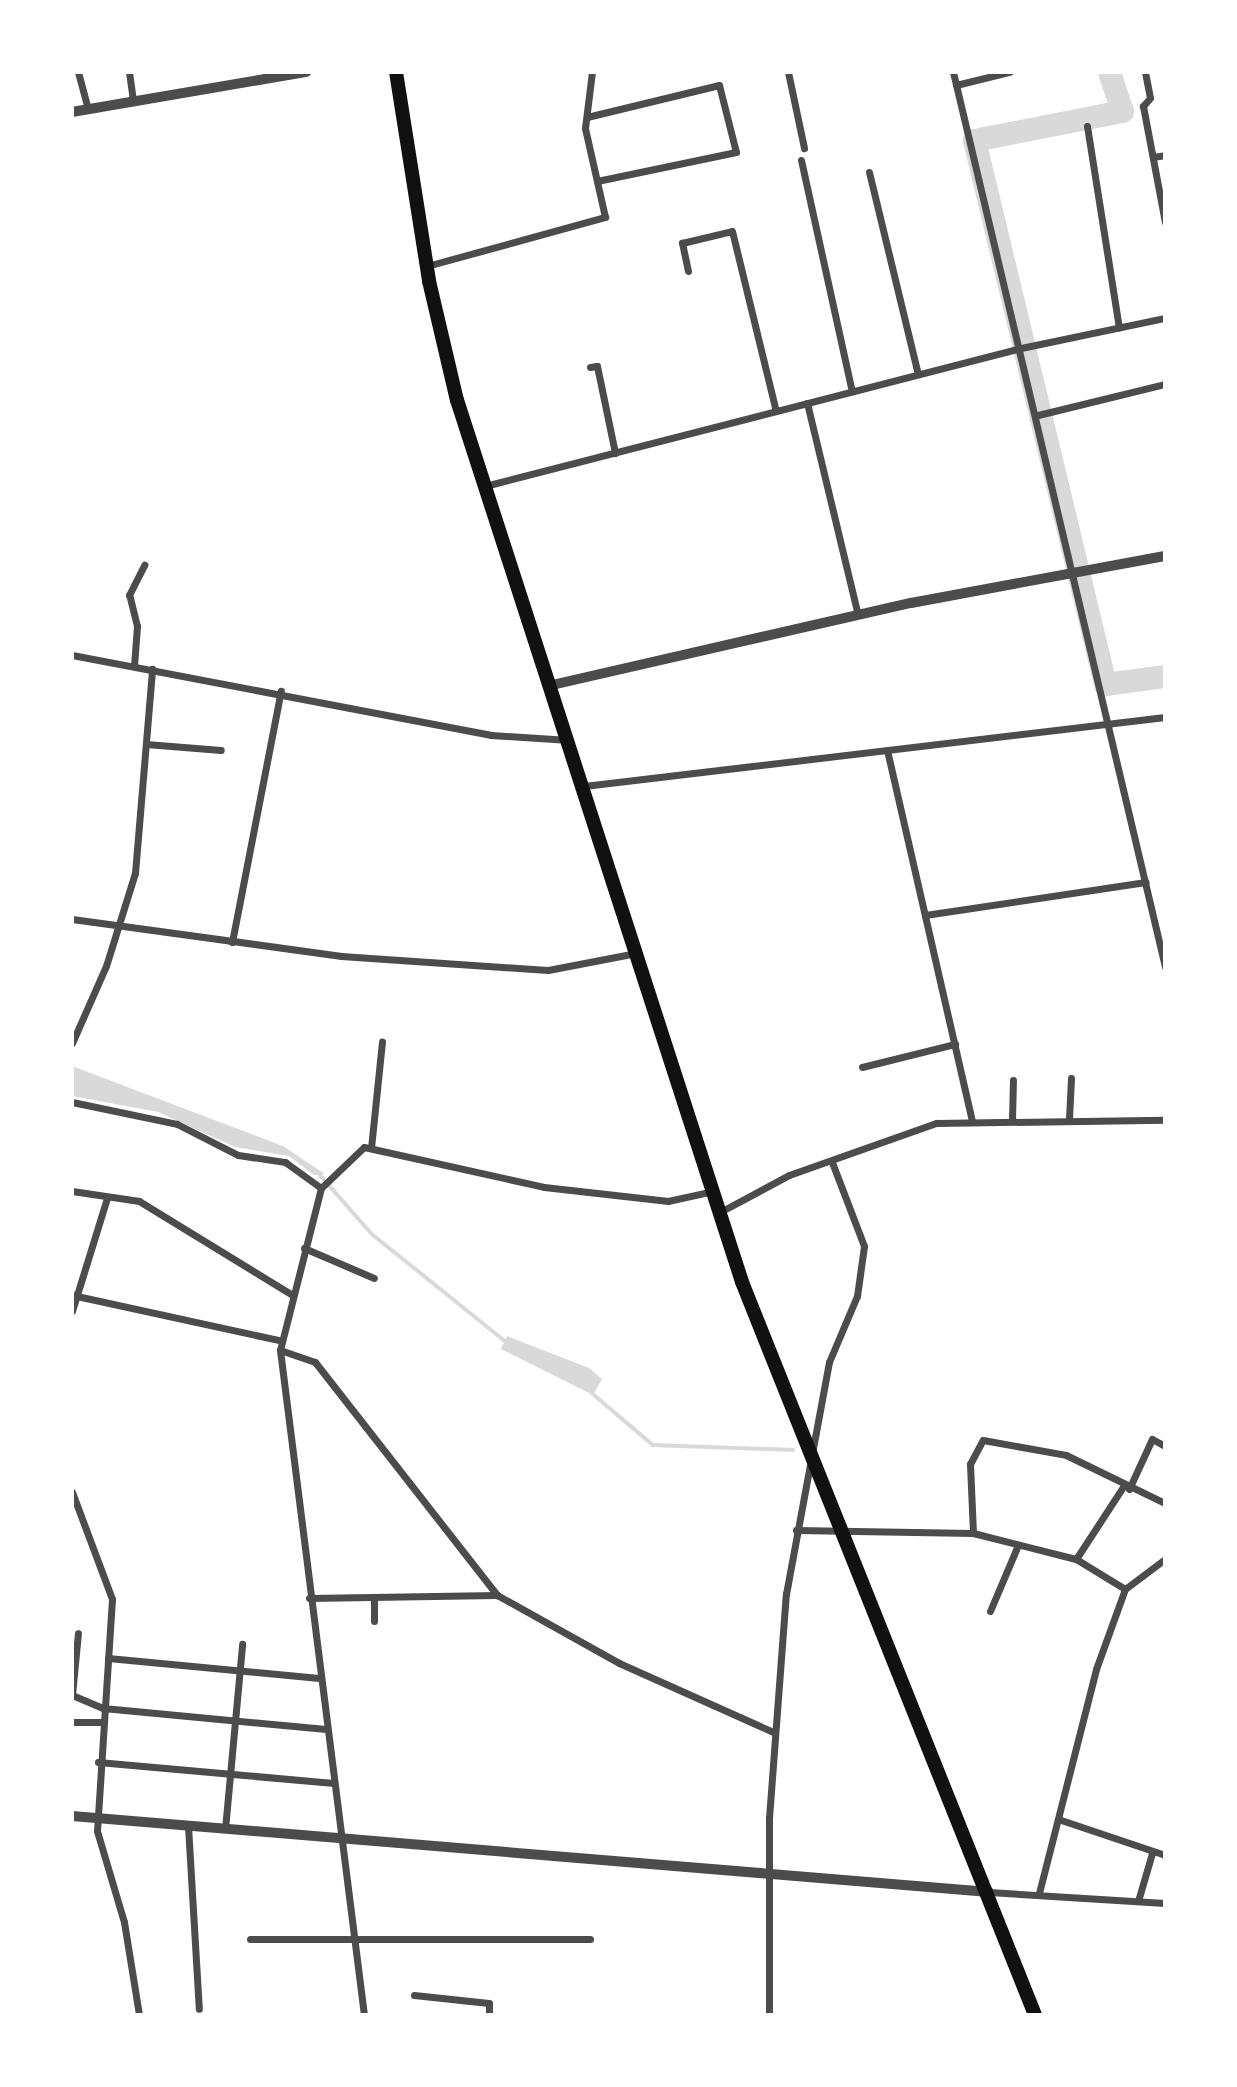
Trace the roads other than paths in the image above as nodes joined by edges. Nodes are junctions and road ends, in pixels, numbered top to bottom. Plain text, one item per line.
1 (78, 72) edge
2 (129, 72) edge
3 (307, 72) edge
4 (396, 72) edge
5 (592, 72) edge
6 (788, 72) edge
7 (953, 72) edge
8 (1009, 72) edge
9 (1145, 72) edge
10 (956, 85) junction
11 (133, 101) junction
12 (88, 109) junction
13 (72, 111) edge
14 (587, 117) junction
15 (1087, 126) dead end
16 (804, 148) dead end
17 (1165, 155) edge
18 (1153, 158) junction
19 (801, 160) dead end
20 (869, 172) dead end
21 (597, 181) junction
22 (1165, 222) edge
23 (427, 265) junction
24 (688, 271) dead end
25 (1165, 318) edge
26 (1119, 327) junction
27 (1021, 348) junction
28 (590, 367) dead end
29 (918, 374) junction
30 (1165, 384) edge
31 (852, 391) junction
32 (807, 403) junction
33 (776, 411) junction
34 (1038, 415) junction
35 (615, 453) junction
36 (485, 486) junction
37 (1165, 556) edge
38 (144, 565) dead end
39 (1075, 572) junction
40 (858, 615) junction
41 (72, 655) edge
42 (134, 666) junction
43 (152, 669) junction
44 (552, 685) junction
45 (281, 691) junction
46 (1165, 717) edge
47 (1109, 724) junction
48 (569, 740) junction
49 (146, 744) junction
50 (221, 750) dead end
51 (887, 750) junction
52 (583, 786) junction
53 (1146, 881) junction
54 (925, 915) junction
55 (72, 919) edge
56 (120, 927) junction
57 (232, 942) junction
58 (636, 953) junction
59 (1165, 967) edge
60 (382, 1042) dead end
61 (72, 1044) edge
62 (954, 1044) junction
63 (863, 1068) dead end
64 (1071, 1078) dead end
65 (1013, 1080) dead end
66 (72, 1102) edge
67 (1069, 1119) junction
68 (1012, 1120) junction
69 (1165, 1120) edge
70 (972, 1121) junction
71 (371, 1148) junction
72 (832, 1162) junction
73 (321, 1187) junction
74 (72, 1191) edge
75 (713, 1191) junction
76 (107, 1198) junction
77 (720, 1212) junction
78 (304, 1248) junction
79 (374, 1278) dead end
80 (291, 1294) junction
81 (74, 1296) edge
82 (72, 1311) edge
83 (279, 1340) junction
84 (279, 1350) junction
85 (1165, 1446) edge
86 (810, 1451) junction
87 (1126, 1488) junction
88 (72, 1492) edge
89 (1165, 1503) edge
90 (796, 1530) junction
91 (842, 1530) junction
92 (974, 1533) junction
93 (1018, 1545) junction
94 (1076, 1559) junction
95 (1165, 1559) edge
96 (1125, 1589) junction
97 (497, 1595) junction
98 (374, 1597) junction
99 (309, 1598) junction
100 (989, 1611) dead end
101 (374, 1621) dead end
102 (78, 1633) dead end
103 (242, 1644) dead end
104 (107, 1658) junction
105 (240, 1670) junction
106 (318, 1678) junction
107 (72, 1695) edge
108 (103, 1708) junction
109 (236, 1720) junction
110 (72, 1721) edge
111 (102, 1722) junction
112 (326, 1729) junction
113 (773, 1732) junction
114 (98, 1762) junction
115 (231, 1774) junction
116 (334, 1783) junction
117 (72, 1816) edge
118 (98, 1818) junction
119 (1058, 1819) junction
120 (188, 1826) junction
121 (225, 1829) junction
122 (342, 1840) junction
123 (1152, 1853) junction
124 (1165, 1855) edge
125 (769, 1877) junction
126 (989, 1892) junction
127 (1039, 1893) junction
128 (1138, 1901) junction
129 (1165, 1903) edge
130 (354, 1936) junction
131 (250, 1939) dead end
132 (590, 1939) dead end
133 (414, 1995) dead end
134 (199, 2009) dead end
135 (139, 2015) edge
136 (364, 2015) edge
137 (489, 2015) edge
138 (769, 2015) edge
139 (1035, 2015) edge

1 - 12 street
2 - 11 street
3 - 11 street
4 - 23 highway
5 - 14 street
6 - 16 street
7 - 10 street
8 - 10 street
9 - 18 street
10 - 27 street
11 - 12 street
12 - 13 street
14 - 21 street
14 - 21 street
15 - 26 street
17 - 18 street
18 - 22 street
19 - 31 street
20 - 29 street
21 - 23 street
23 - 36 highway
24 - 33 street
25 - 26 street
26 - 27 street
27 - 29 street
27 - 34 street
28 - 35 street
29 - 31 street
30 - 34 street
31 - 32 street
32 - 33 street
32 - 40 street
33 - 35 street
34 - 39 street
35 - 36 street
36 - 44 highway
37 - 39 street
38 - 42 street
39 - 40 street
39 - 47 street
40 - 44 street
41 - 42 street
42 - 43 street
43 - 45 street
43 - 49 street
44 - 48 highway
45 - 48 street
45 - 57 street
46 - 47 street
47 - 51 street
47 - 53 street
48 - 52 highway
49 - 50 street
49 - 56 street
51 - 52 street
51 - 54 street
52 - 58 highway
53 - 54 street
53 - 59 street
54 - 62 street
55 - 56 street
56 - 57 street
56 - 61 street
57 - 58 street
58 - 75 highway
60 - 71 street
62 - 63 street
62 - 70 street
64 - 67 street
65 - 68 street
66 - 73 street
67 - 68 street
67 - 69 street
68 - 70 street
70 - 72 street
71 - 73 street
71 - 75 street
72 - 77 street
72 - 86 street
73 - 78 street
74 - 76 street
75 - 77 highway
76 - 80 street
76 - 81 street
77 - 86 highway
78 - 79 street
78 - 80 street
80 - 83 street
81 - 82 street
81 - 83 street
83 - 84 street
84 - 97 street
84 - 99 street
85 - 87 street
86 - 90 street
86 - 91 highway
87 - 89 street
87 - 92 street
87 - 94 street
88 - 104 street
90 - 91 street
90 - 113 street
91 - 92 street
91 - 126 highway
92 - 93 street
93 - 94 street
93 - 100 street
94 - 96 street
95 - 96 street
96 - 119 street
97 - 98 street
97 - 113 street
98 - 99 street
98 - 101 street
99 - 106 street
102 - 107 street
103 - 105 street
104 - 105 street
104 - 108 street
105 - 106 street
105 - 109 street
106 - 112 street
107 - 108 street
108 - 109 street
108 - 111 street
109 - 112 street
109 - 115 street
110 - 111 street
111 - 114 street
112 - 116 street
113 - 125 street
114 - 115 street
114 - 118 street
115 - 116 street
115 - 121 street
116 - 122 street
117 - 118 street
118 - 120 street
118 - 135 street
119 - 123 street
119 - 127 street
120 - 121 street
120 - 134 street
121 - 122 street
122 - 125 street
122 - 130 street
123 - 124 street
123 - 128 street
125 - 126 street
125 - 138 street
126 - 127 street
126 - 139 highway
127 - 128 street
128 - 129 street
130 - 131 street
130 - 132 street
130 - 136 street
133 - 137 street

